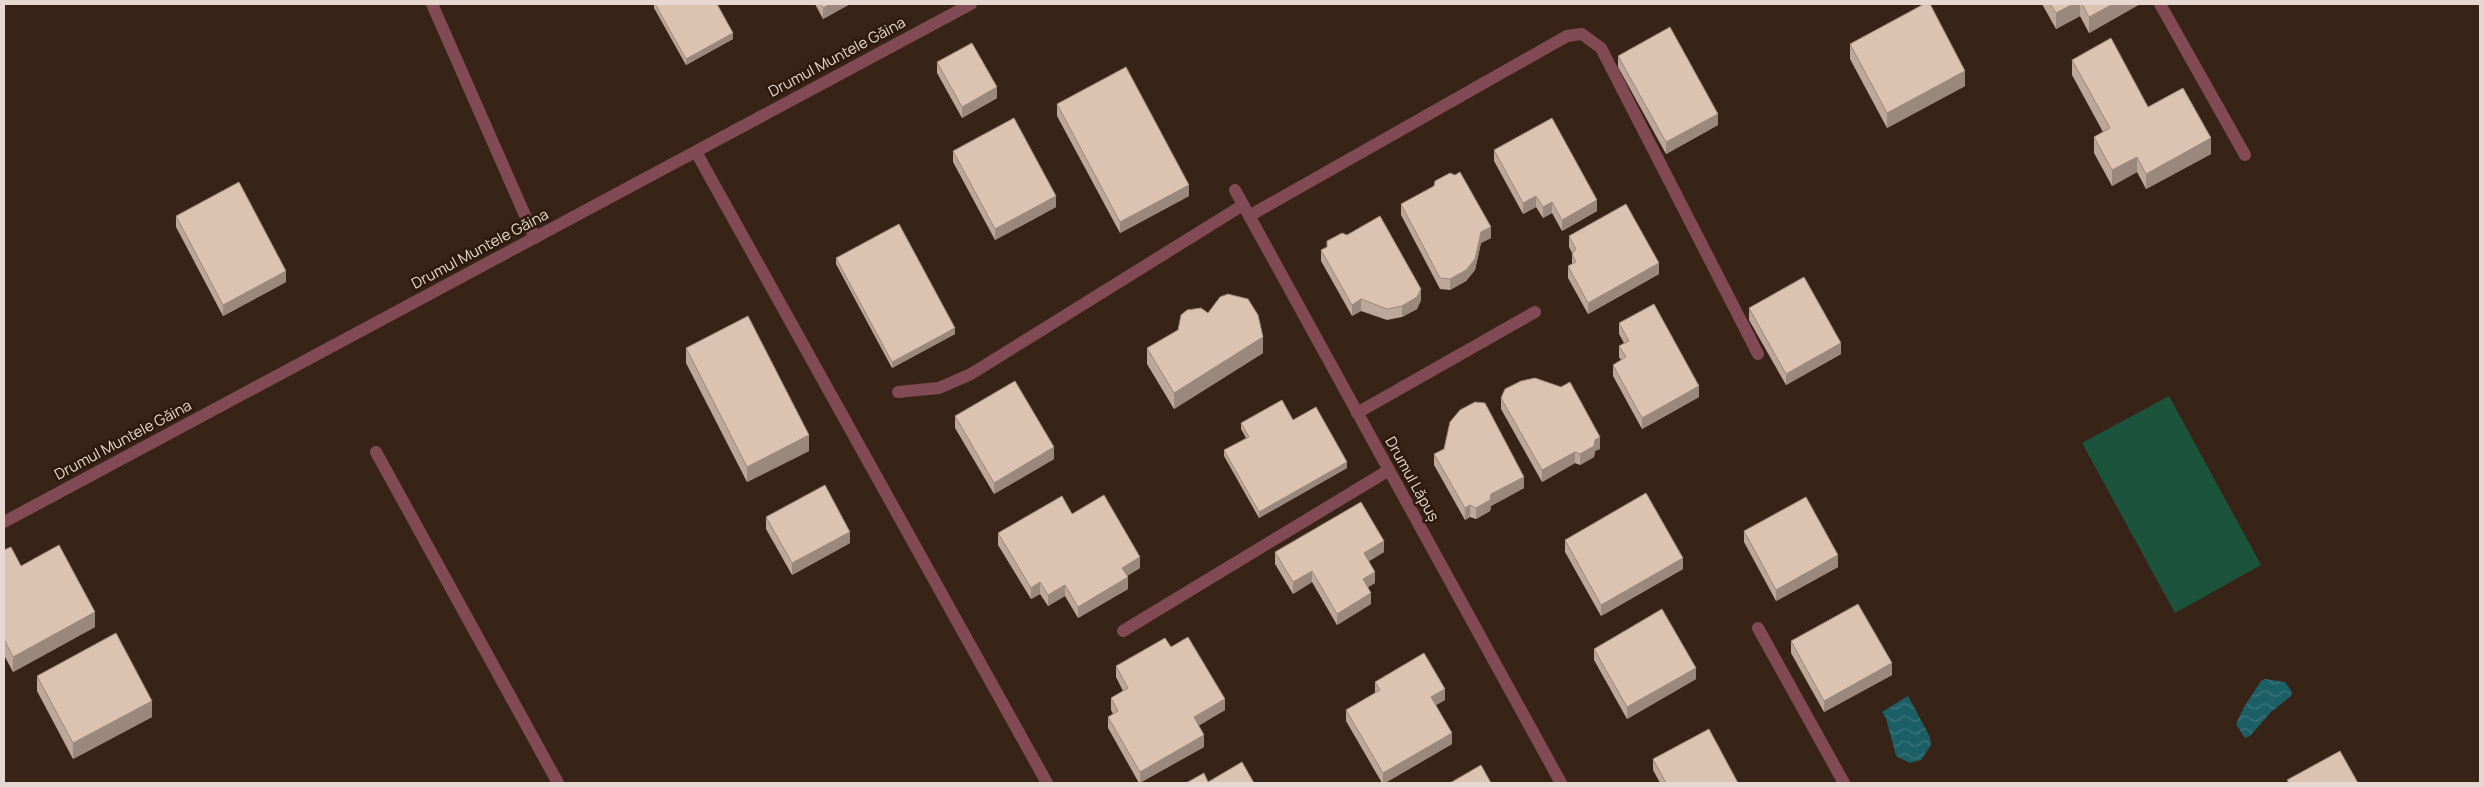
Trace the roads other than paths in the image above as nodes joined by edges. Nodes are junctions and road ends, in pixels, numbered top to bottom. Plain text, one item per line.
1 (432, 4) edge
2 (971, 4) edge
3 (2160, 4) edge
4 (696, 152) junction
5 (2245, 155) dead end
6 (1235, 190) dead end
7 (1246, 210) junction
8 (535, 238) junction
9 (1535, 312) dead end
10 (1758, 354) dead end
11 (898, 392) dead end
12 (1357, 412) junction
13 (376, 452) dead end
14 (1389, 470) junction
15 (4, 522) edge
16 (1758, 628) dead end
17 (1123, 632) dead end
18 (558, 783) edge
19 (1047, 783) edge
20 (1561, 783) edge
21 (1844, 783) edge

1 - 8 street
2 - 4 street, Drumul Muntele Găina
3 - 5 street
4 - 8 street, Drumul Muntele Găina
4 - 19 street
6 - 7 street, Drumul Lăpuș
7 - 10 street
7 - 11 street
7 - 12 street, Drumul Lăpuș
8 - 15 street, Drumul Muntele Găina
9 - 12 street
12 - 14 street, Drumul Lăpuș
13 - 18 street
14 - 17 street
14 - 20 street, Drumul Lăpuș
16 - 21 street

